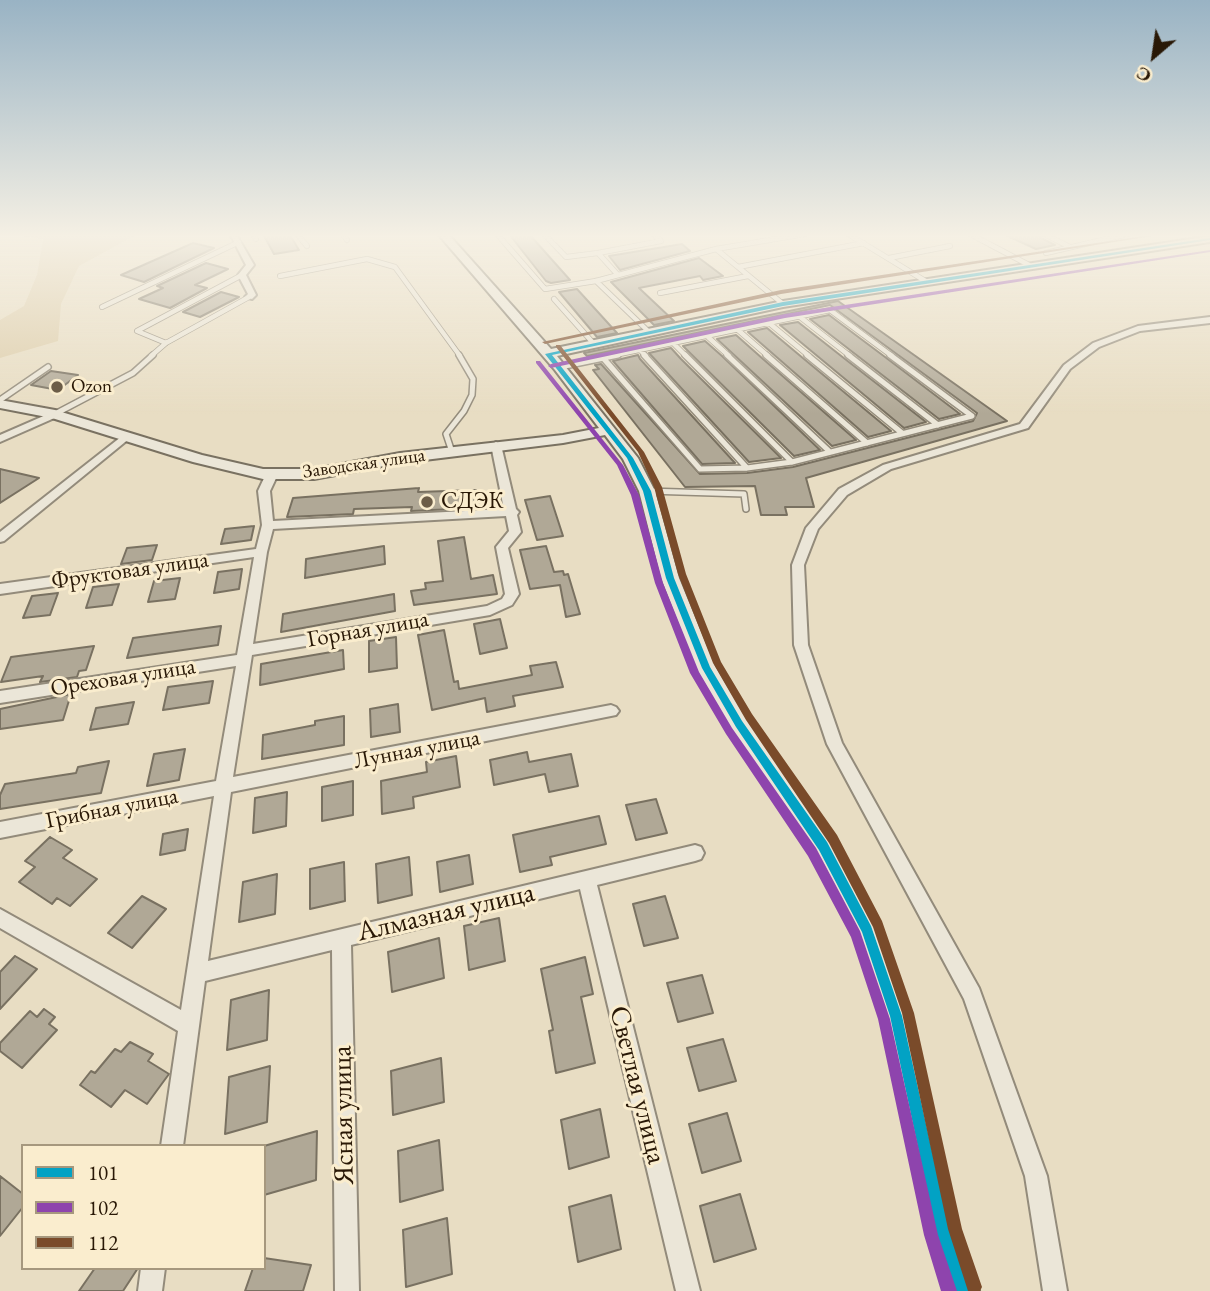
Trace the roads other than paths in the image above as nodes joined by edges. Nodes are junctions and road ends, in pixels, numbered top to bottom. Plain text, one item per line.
1 (129, 294) edge
2 (206, 294) edge
3 (252, 294) edge
4 (415, 294) edge
5 (496, 294) edge
6 (610, 294) edge
7 (771, 294) edge
8 (847, 294) edge
9 (249, 297) joint
10 (554, 299) dead end
11 (783, 304) junction
12 (102, 307) dead end
13 (800, 317) junction
14 (1210, 320) edge
15 (769, 323) junction
16 (738, 330) junction
17 (649, 332) junction
18 (708, 337) junction
19 (166, 343) junction
20 (594, 344) junction
21 (674, 344) junction
22 (641, 351) junction
23 (548, 354) junction
24 (604, 359) junction
25 (560, 367) junction
26 (48, 368) dead end
27 (0, 402) edge
28 (55, 414) junction
29 (938, 425) junction
30 (610, 430) junction
31 (902, 433) junction
32 (126, 436) junction
33 (0, 439) edge
34 (867, 443) junction
35 (496, 445) junction
36 (452, 452) junction
37 (830, 452) junction
38 (792, 462) junction
39 (747, 468) junction
40 (272, 474) junction
41 (647, 491) junction
42 (746, 509) dead end
43 (513, 512) junction
44 (268, 525) junction
45 (0, 538) edge
46 (261, 552) junction
47 (0, 589) edge
48 (246, 655) junction
49 (0, 697) edge
50 (611, 711) dead end
51 (223, 789) junction
52 (0, 830) edge
53 (695, 853) dead end
54 (586, 879) junction
55 (0, 918) edge
56 (341, 938) junction
57 (197, 973) junction
58 (190, 1026) junction
59 (172, 1144) edge
60 (153, 1270) edge
61 (149, 1291) edge
62 (347, 1291) edge
63 (688, 1291) edge
64 (961, 1291) edge
65 (1055, 1291) edge

1 - 12 lane
2 - 19 lane
3 - 9 street
4 - 36 lane
5 - 23 street
6 - 17 lane
7 - 11 lane
8 - 11 street
9 - 19 lane
10 - 20 lane
11 - 17 street
13 - 15 lane
13 - 29 lane
13 - 29 lane
14 - 65 street
15 - 16 lane
15 - 31 lane
16 - 18 lane
16 - 34 lane
17 - 20 street
18 - 21 lane
18 - 37 lane
19 - 28 lane
20 - 23 street
21 - 22 lane
21 - 38 lane
22 - 24 lane
22 - 39 lane
23 - 25 street
24 - 25 lane
24 - 39 lane
25 - 30 street
26 - 27 lane
27 - 28 street, Заводская улица
28 - 32 street, Заводская улица
28 - 33 street
29 - 31 lane
30 - 35 street, Заводская улица
30 - 41 street
31 - 34 lane
32 - 40 street, Заводская улица
32 - 45 street
34 - 37 lane
35 - 36 street, Заводская улица
35 - 43 street
36 - 40 street, Заводская улица
37 - 38 lane
38 - 39 lane
40 - 44 street
41 - 42 lane
41 - 64 street
43 - 44 street
43 - 48 street, Горная улица
44 - 46 street
46 - 47 street, Фруктовая улица
46 - 48 street
48 - 49 street, Ореховая улица
48 - 51 street
50 - 51 street, Лунная улица
51 - 52 street, Грибная улица
51 - 57 street
53 - 54 street, Алмазная улица
54 - 56 street, Алмазная улица
54 - 63 street, Светлая улица
55 - 58 street
56 - 57 street, Алмазная улица
56 - 62 street, Ясная улица
57 - 58 street
58 - 59 street
60 - 61 street

